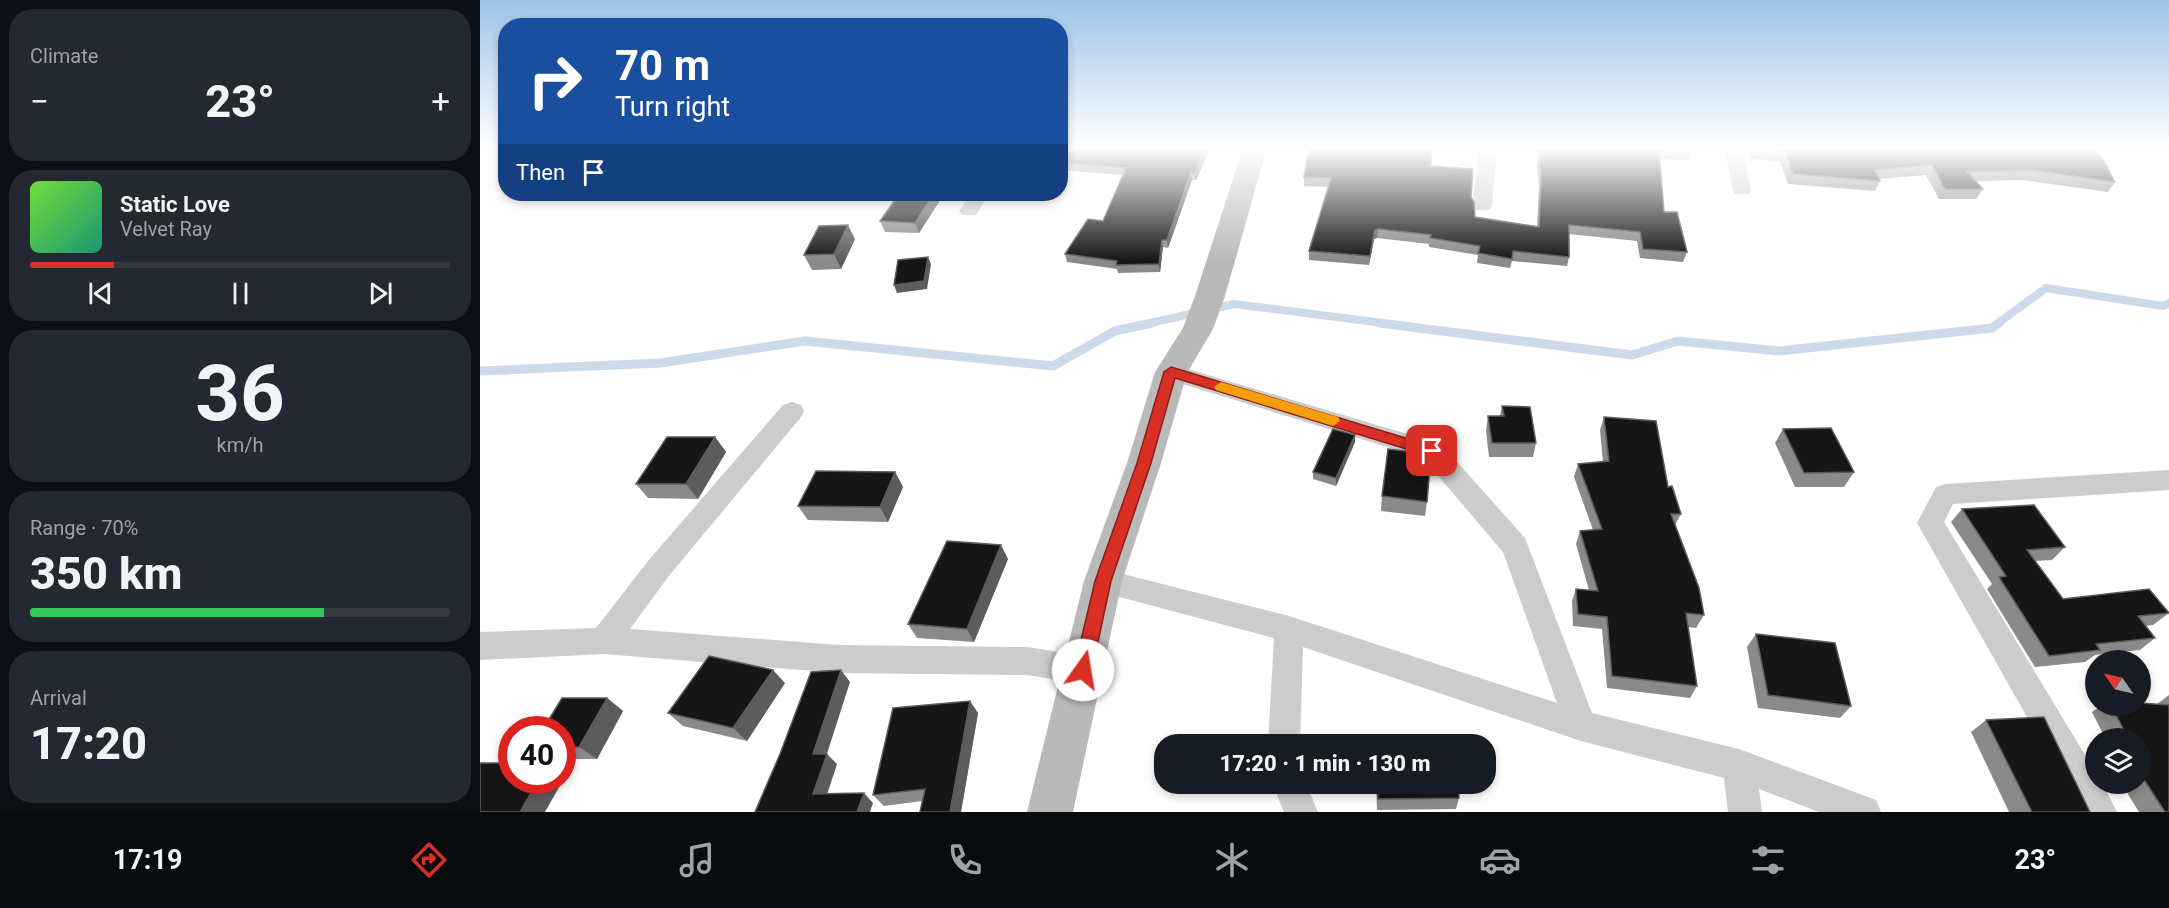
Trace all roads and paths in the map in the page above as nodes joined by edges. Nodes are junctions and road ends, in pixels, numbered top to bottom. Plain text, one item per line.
1 (1243, 186) edge
2 (1484, 186) edge
3 (1741, 186) edge
4 (1742, 190) dead end
5 (975, 201) edge
6 (1482, 206) dead end
7 (969, 211) dead end
8 (1171, 372) junction
9 (792, 411) dead end
10 (2169, 480) edge
11 (1103, 581) junction
12 (1288, 629) junction
13 (604, 641) junction
14 (480, 646) edge
15 (1083, 670) junction
16 (1581, 726) junction
17 (1284, 734) edge
18 (1739, 765) junction
19 (1294, 794) edge
20 (1050, 812) edge
21 (1301, 812) edge
22 (1745, 812) edge
23 (1864, 812) edge
24 (2100, 812) edge

1 - 8 street
2 - 6 street
3 - 4 street
5 - 7 street
8 - 11 street
8 - 16 street
9 - 13 street
10 - 24 street
11 - 12 street
11 - 15 street
12 - 16 street
12 - 17 street
13 - 14 street
13 - 15 street
15 - 20 street
16 - 18 street
18 - 22 street
18 - 23 street
19 - 21 street

